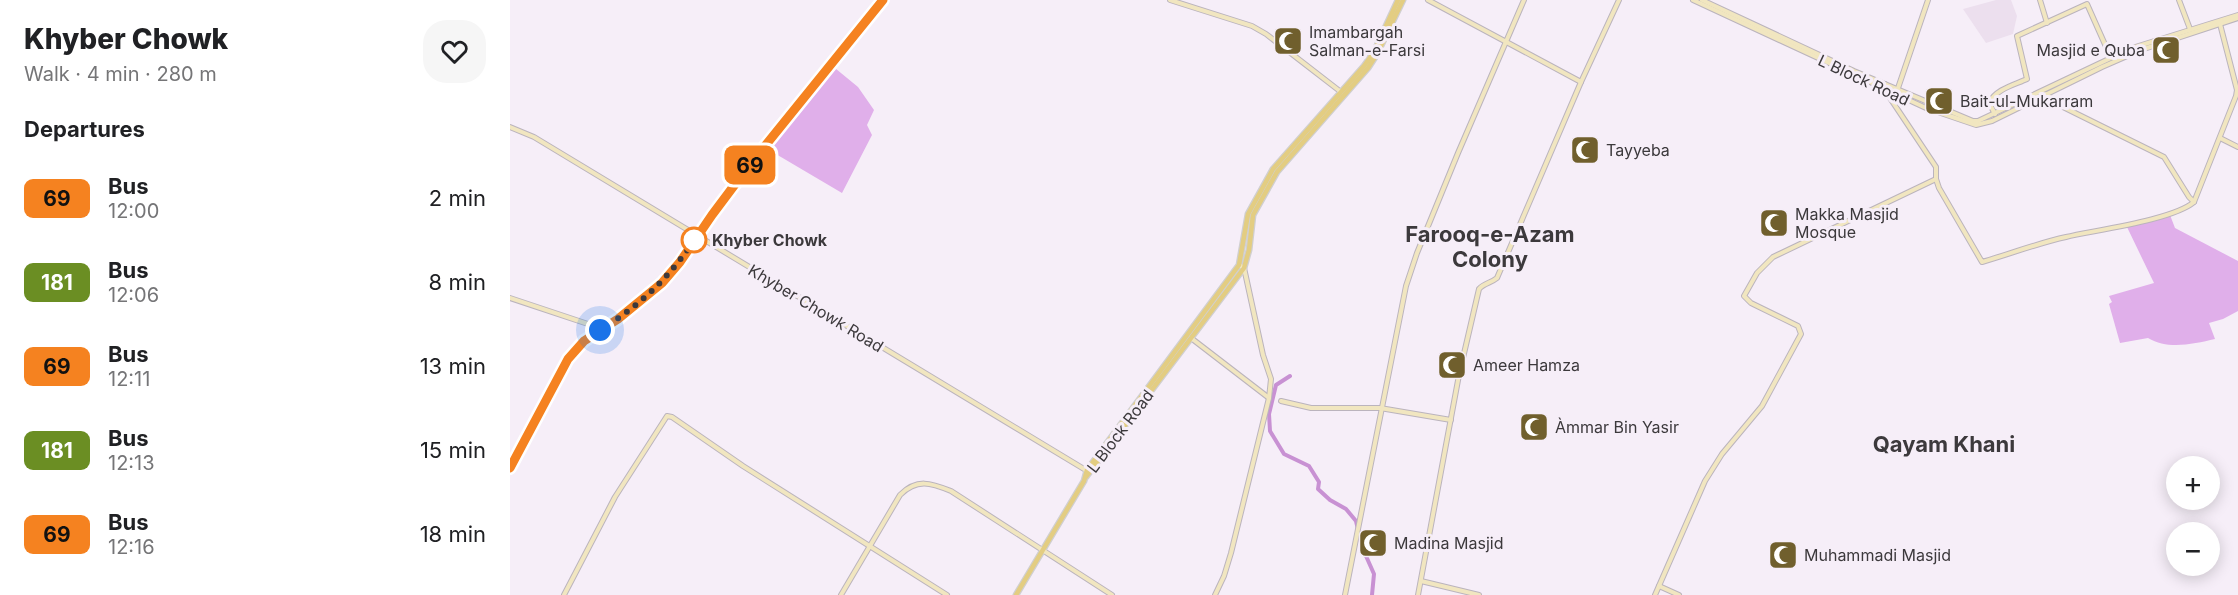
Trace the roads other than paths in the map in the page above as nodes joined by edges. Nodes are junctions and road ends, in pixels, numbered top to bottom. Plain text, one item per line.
1 (883, 0) edge
2 (1170, 0) edge
3 (1398, 0) edge
4 (1403, 0) edge
5 (1428, 0) edge
6 (1524, 0) edge
7 (1619, 0) edge
8 (1694, 0) edge
9 (1702, 0) edge
10 (1928, 0) edge
11 (2040, 0) edge
12 (2179, 0) edge
13 (2238, 16) edge
14 (2047, 22) junction
15 (2220, 24) junction
16 (2191, 31) junction
17 (1505, 42) junction
18 (2111, 58) junction
19 (1581, 82) junction
20 (1885, 84) junction
21 (1886, 90) junction
22 (1341, 92) junction
23 (1897, 92) junction
24 (2046, 94) junction
25 (1995, 114) junction
26 (510, 127) edge
27 (2220, 138) junction
28 (2238, 147) edge
29 (1936, 179) junction
30 (2194, 201) junction
31 (1249, 223) junction
32 (697, 236) junction
33 (1242, 267) junction
34 (510, 298) edge
35 (600, 330) junction
36 (1191, 338) junction
37 (1270, 398) junction
38 (1281, 401) dead end
39 (1380, 408) junction
40 (1450, 420) junction
41 (510, 468) edge
42 (1088, 473) junction
43 (870, 546) junction
44 (1042, 550) junction
45 (1421, 581) junction
46 (1659, 586) junction
47 (566, 594) edge
48 (841, 595) edge
49 (947, 595) edge
50 (1016, 595) edge
51 (1112, 595) edge
52 (1215, 595) edge
53 (1345, 595) edge
54 (1418, 595) edge
55 (1479, 595) edge
56 (1655, 595) edge
57 (1679, 595) edge

1 - 32 street
2 - 22 street
3 - 22 main road, L Block Road
4 - 31 main road, L Block Road
5 - 17 street
6 - 17 street
7 - 19 street
8 - 21 street, L Block Road
9 - 20 street, L Block Road
10 - 23 street
11 - 14 street
12 - 16 street
13 - 15 street, L Block Road
13 - 16 street, L Block Road
14 - 18 street
14 - 25 street
15 - 16 street, L Block Road
15 - 27 street
16 - 18 street, L Block Road
16 - 24 street, L Block Road
17 - 19 street
17 - 39 street
18 - 25 street, L Block Road
19 - 40 street
20 - 21 street
20 - 23 street, L Block Road
21 - 23 street, L Block Road
21 - 29 street
22 - 31 main road, L Block Road
23 - 24 street, L Block Road
23 - 25 street, L Block Road
24 - 30 street
26 - 32 street, Khyber Chowk Road
27 - 28 street
27 - 30 street
29 - 30 street
29 - 46 street
31 - 33 main road, L Block Road
32 - 35 street
32 - 42 street, Khyber Chowk Road
33 - 36 main road, L Block Road
33 - 37 street
33 - 42 main road, L Block Road
34 - 35 street
35 - 41 street
36 - 37 street
36 - 42 main road, L Block Road
37 - 52 street
38 - 39 street
39 - 40 street
39 - 53 street
40 - 45 street
42 - 44 main road
43 - 44 street
43 - 47 street
43 - 48 street
43 - 49 street
44 - 50 main road
44 - 51 street
45 - 54 street
45 - 55 street
46 - 56 street
46 - 57 street

